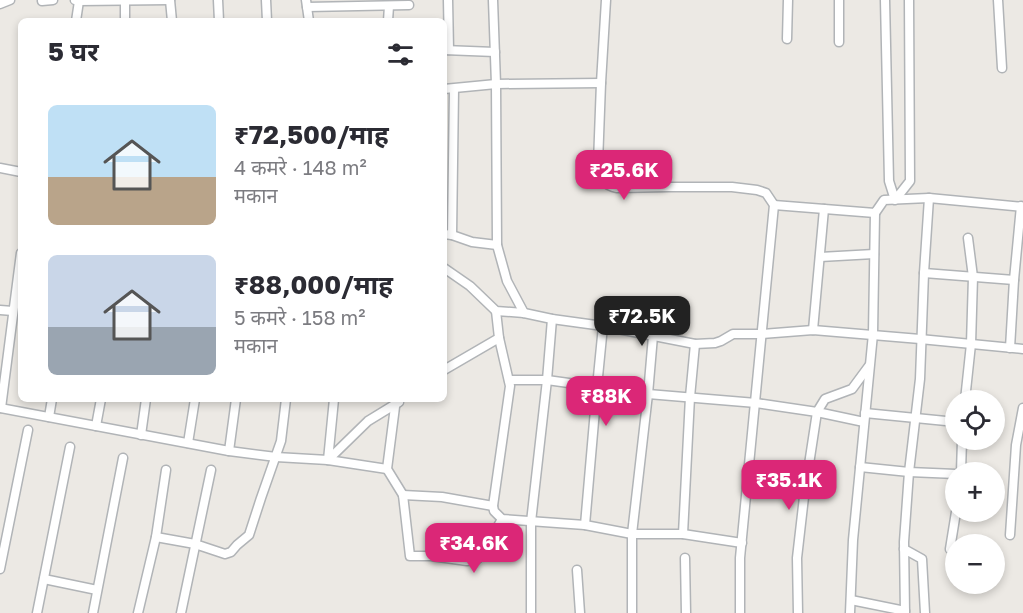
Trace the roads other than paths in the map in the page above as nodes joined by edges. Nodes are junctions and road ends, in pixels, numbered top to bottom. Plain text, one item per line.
1 (10, 0) edge
2 (53, 0) edge
3 (170, 0) edge
4 (218, 0) edge
5 (266, 0) edge
6 (448, 0) edge
7 (494, 0) edge
8 (606, 0) edge
9 (788, 0) edge
10 (839, 0) edge
11 (885, 0) edge
12 (909, 0) edge
13 (998, 0) edge
14 (42, 1) edge
15 (77, 1) edge
16 (125, 1) edge
17 (353, 3) edge
18 (0, 4) edge
19 (307, 4) edge
20 (409, 5) dead end
21 (389, 6) junction
22 (76, 18) edge
23 (125, 18) edge
24 (172, 18) edge
25 (219, 18) edge
26 (267, 18) edge
27 (388, 18) edge
28 (447, 25) edge
29 (787, 39) dead end
30 (840, 42) dead end
31 (447, 50) edge
32 (495, 51) junction
33 (1002, 68) dead end
34 (601, 83) junction
35 (496, 84) junction
36 (447, 89) edge
37 (454, 89) junction
38 (0, 168) edge
39 (18, 171) edge
40 (929, 198) junction
41 (895, 200) junction
42 (774, 204) junction
43 (1022, 207) edge
44 (824, 209) junction
45 (875, 213) junction
46 (448, 234) edge
47 (968, 238) dead end
48 (497, 246) junction
49 (874, 254) junction
50 (820, 257) junction
51 (447, 270) edge
52 (924, 273) junction
53 (973, 277) junction
54 (18, 278) edge
55 (1014, 280) junction
56 (0, 310) edge
57 (14, 311) junction
58 (496, 311) junction
59 (524, 313) junction
60 (552, 319) junction
61 (603, 326) junction
62 (813, 330) junction
63 (761, 334) junction
64 (873, 334) junction
65 (653, 336) junction
66 (499, 338) junction
67 (920, 339) junction
68 (694, 344) junction
69 (971, 344) junction
70 (1010, 348) junction
71 (1023, 349) edge
72 (869, 366) junction
73 (447, 368) edge
74 (509, 380) junction
75 (547, 380) junction
76 (597, 387) junction
77 (966, 390) edge
78 (648, 394) junction
79 (690, 398) junction
80 (52, 402) edge
81 (100, 402) edge
82 (146, 402) edge
83 (195, 402) edge
84 (236, 402) edge
85 (286, 402) edge
86 (334, 402) edge
87 (396, 402) edge
88 (398, 402) edge
89 (756, 403) junction
90 (0, 408) edge
91 (1023, 408) edge
92 (818, 412) junction
93 (49, 417) junction
94 (865, 418) junction
95 (916, 419) junction
96 (945, 421) edge
97 (96, 426) junction
98 (28, 430) dead end
99 (141, 435) junction
100 (188, 444) junction
101 (70, 447) dead end
102 (229, 451) junction
103 (123, 458) dead end
104 (276, 458) junction
105 (328, 460) junction
106 (860, 467) junction
107 (387, 469) junction
108 (166, 470) dead end
109 (211, 470) dead end
110 (909, 472) junction
111 (945, 474) edge
112 (403, 495) junction
113 (493, 506) junction
114 (502, 519) junction
115 (531, 522) junction
116 (585, 525) junction
117 (632, 534) junction
118 (683, 534) junction
119 (1010, 535) dead end
120 (156, 537) junction
121 (742, 543) junction
122 (195, 544) junction
123 (904, 549) junction
124 (685, 558) dead end
125 (0, 569) edge
126 (577, 570) dead end
127 (44, 579) junction
128 (97, 590) junction
129 (851, 600) junction
130 (905, 612) edge
131 (37, 613) edge
132 (93, 613) edge
133 (138, 613) edge
134 (181, 613) edge
135 (531, 613) edge
136 (580, 613) edge
137 (632, 613) edge
138 (686, 613) edge
139 (740, 613) edge
140 (798, 613) edge
141 (850, 613) edge
142 (925, 613) edge

1 - 18 street
2 - 14 street
3 - 16 street
3 - 24 street
4 - 25 street
5 - 26 street
6 - 28 street
7 - 32 street
8 - 34 street
9 - 29 street
10 - 30 street
11 - 41 street
12 - 41 street
13 - 33 street
15 - 16 street
15 - 22 street
16 - 23 street
17 - 19 street
17 - 21 street
20 - 21 street
21 - 27 street
31 - 32 street
32 - 35 street
34 - 35 street
34 - 42 street
35 - 37 street
35 - 48 street
36 - 37 street
37 - 46 street
38 - 39 street
40 - 41 street
40 - 43 street
40 - 52 street
41 - 45 street
42 - 44 street
42 - 63 street
43 - 55 street
44 - 45 street
44 - 50 street
45 - 49 street
46 - 48 street
47 - 53 street
48 - 59 street
49 - 50 street
49 - 64 street
50 - 62 street
51 - 58 street
52 - 53 street
52 - 67 street
53 - 55 street
53 - 69 street
54 - 57 street
55 - 70 street
56 - 57 street
57 - 90 street
58 - 59 street
58 - 66 street
59 - 60 street
60 - 61 street
60 - 75 street
61 - 65 street
61 - 76 street
62 - 63 street
62 - 64 street
63 - 68 street
63 - 89 street
64 - 67 street
64 - 72 street
65 - 68 street
65 - 78 street
66 - 73 street
66 - 74 street
67 - 69 street
67 - 95 street
68 - 79 street
69 - 70 street
69 - 77 street
70 - 71 street
72 - 92 street
72 - 94 street
74 - 75 street
74 - 113 street
75 - 76 street
75 - 115 street
76 - 78 street
76 - 116 street
78 - 79 street
78 - 117 street
79 - 89 street
79 - 118 street
80 - 93 street
81 - 97 street
82 - 99 street
83 - 100 street
84 - 102 street
85 - 104 street
86 - 105 street
87 - 105 street
88 - 107 street
89 - 92 street
89 - 121 street
90 - 93 street
91 - 119 street
92 - 94 street
92 - 140 street
93 - 97 street
94 - 95 street
94 - 106 street
95 - 96 street
95 - 110 street
97 - 99 street
98 - 125 street
99 - 100 street
100 - 102 street
101 - 127 street
102 - 104 street
103 - 128 street
104 - 105 street
104 - 122 street
105 - 107 street
106 - 110 street
106 - 129 street
107 - 112 street
108 - 120 street
109 - 122 street
110 - 111 street
110 - 123 street
112 - 113 street
112 - 114 street
113 - 114 street
114 - 115 street
115 - 116 street
115 - 135 street
116 - 117 street
117 - 118 street
117 - 137 street
118 - 121 street
120 - 122 street
120 - 133 street
121 - 139 street
122 - 134 street
123 - 130 street
123 - 142 street
124 - 138 street
126 - 136 street
127 - 128 street
127 - 131 street
128 - 132 street
129 - 130 street
129 - 141 street

